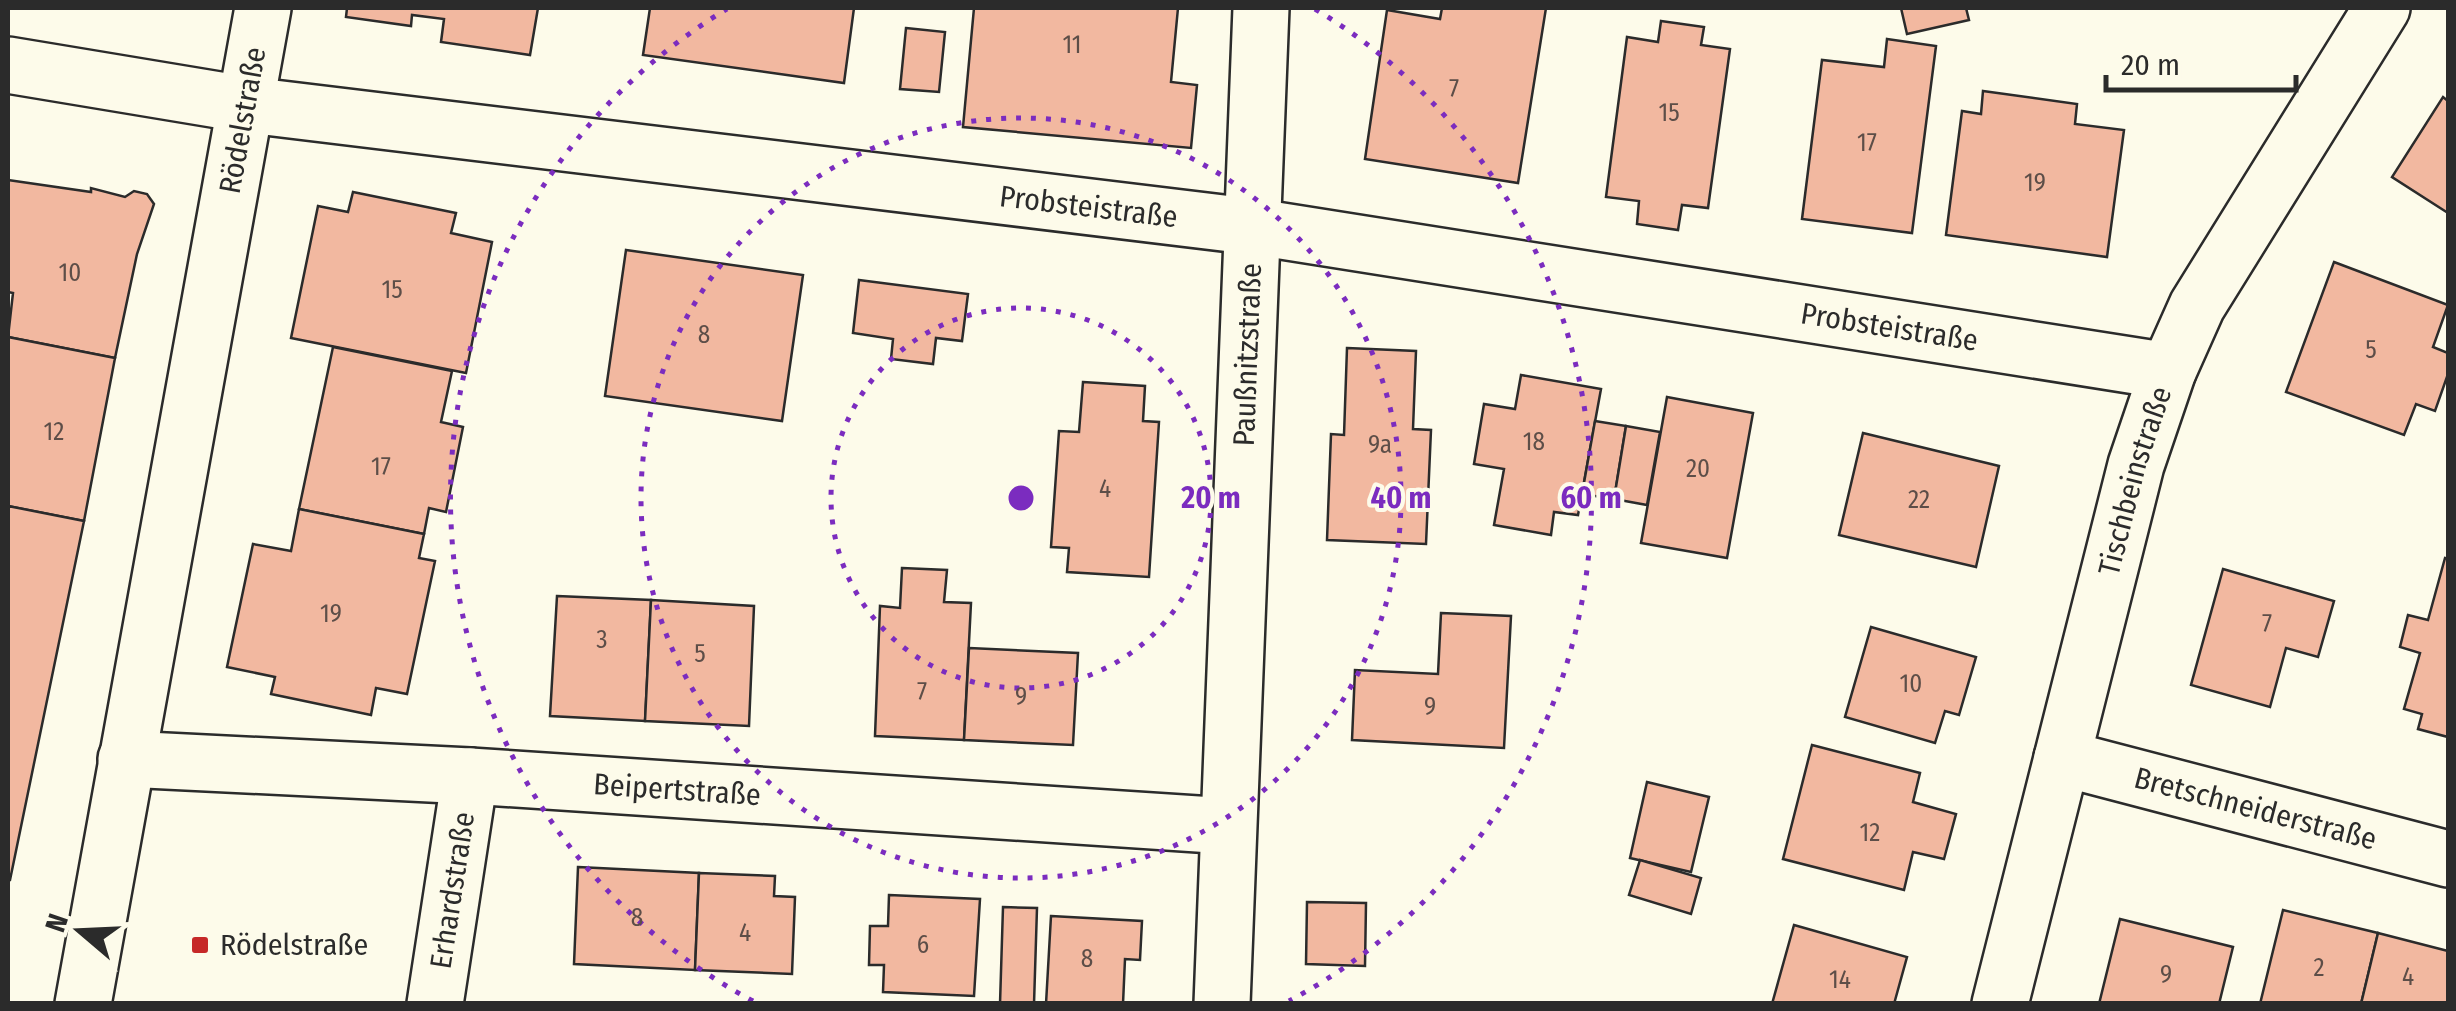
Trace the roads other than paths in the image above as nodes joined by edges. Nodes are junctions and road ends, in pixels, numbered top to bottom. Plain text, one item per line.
1 (262, 8) edge
2 (1261, 8) edge
3 (2382, 8) edge
4 (8, 65) edge
5 (248, 105) junction
6 (1256, 227) junction
7 (2168, 371) junction
8 (2062, 758) junction
9 (126, 759) junction
10 (470, 776) junction
11 (1228, 826) junction
12 (2448, 859) edge
13 (83, 1004) edge
14 (435, 1004) edge
15 (1222, 1004) edge
16 (2000, 1004) edge

1 - 5 street, Rödelstraße
2 - 6 street, Paußnitzstraße
3 - 7 street, Tischbeinstraße
4 - 5 street, Probsteistraße
5 - 6 street, Probsteistraße
5 - 9 street, Rödelstraße
6 - 7 street, Probsteistraße
6 - 11 street, Paußnitzstraße
7 - 8 street, Tischbeinstraße
8 - 12 street, Bretschneiderstraße
8 - 16 street, Tischbeinstraße
9 - 10 street, Beipertstraße
9 - 13 street, Rödelstraße
10 - 11 street, Beipertstraße
10 - 14 street, Erhardstraße
11 - 15 street, Paußnitzstraße

